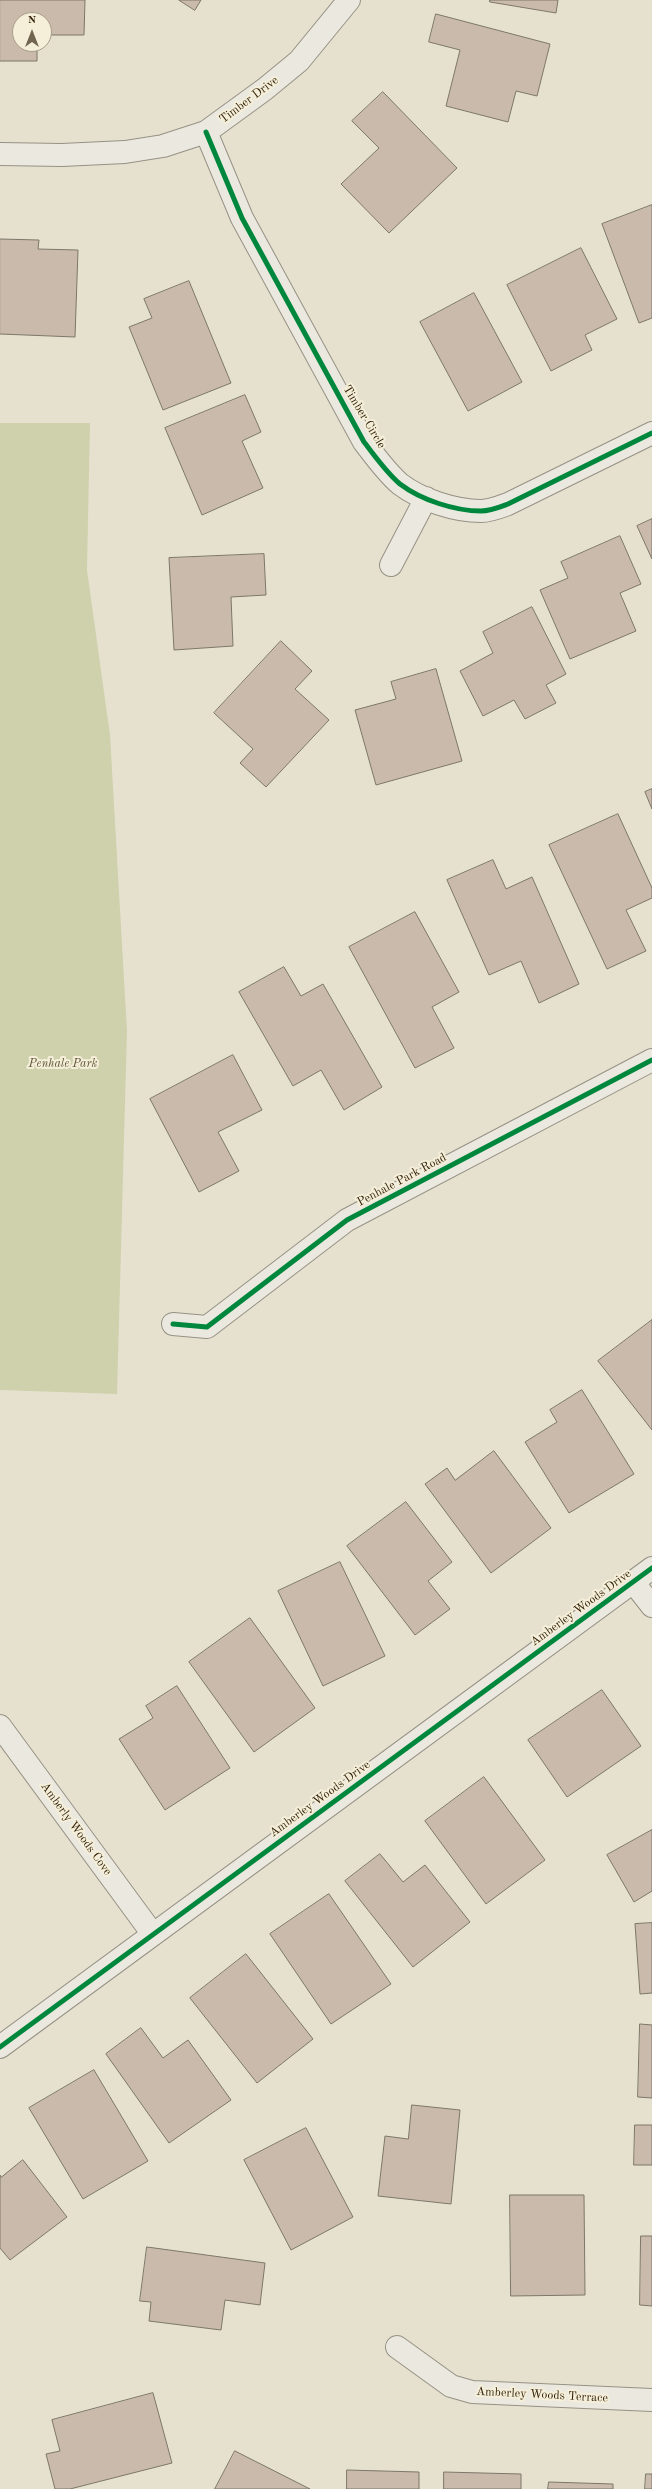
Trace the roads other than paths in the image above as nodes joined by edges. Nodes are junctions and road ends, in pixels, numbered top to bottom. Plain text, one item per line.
1 (349, 0) edge
2 (206, 132) junction
3 (0, 154) edge
4 (652, 434) edge
5 (426, 498) junction
6 (391, 565) dead end
7 (652, 1060) edge
8 (173, 1324) dead end
9 (652, 1568) edge
10 (634, 1583) junction
11 (652, 1606) edge
12 (0, 1726) edge
13 (152, 1933) junction
14 (0, 2047) edge
15 (397, 2346) dead end
16 (652, 2400) edge

1 - 2 street, Timber Drive
2 - 3 street, Timber Drive
2 - 5 street, Timber Circle
4 - 5 street, Timber Circle
5 - 6 street
7 - 8 street, Penhale Park Road
9 - 10 street, Amberley Woods Drive
10 - 11 street, Amberley Woods Drive
10 - 13 street, Amberley Woods Drive
12 - 13 street, Amberly Woods Cove
13 - 14 street, Amberley Woods Drive
15 - 16 street, Amberley Woods Terrace

